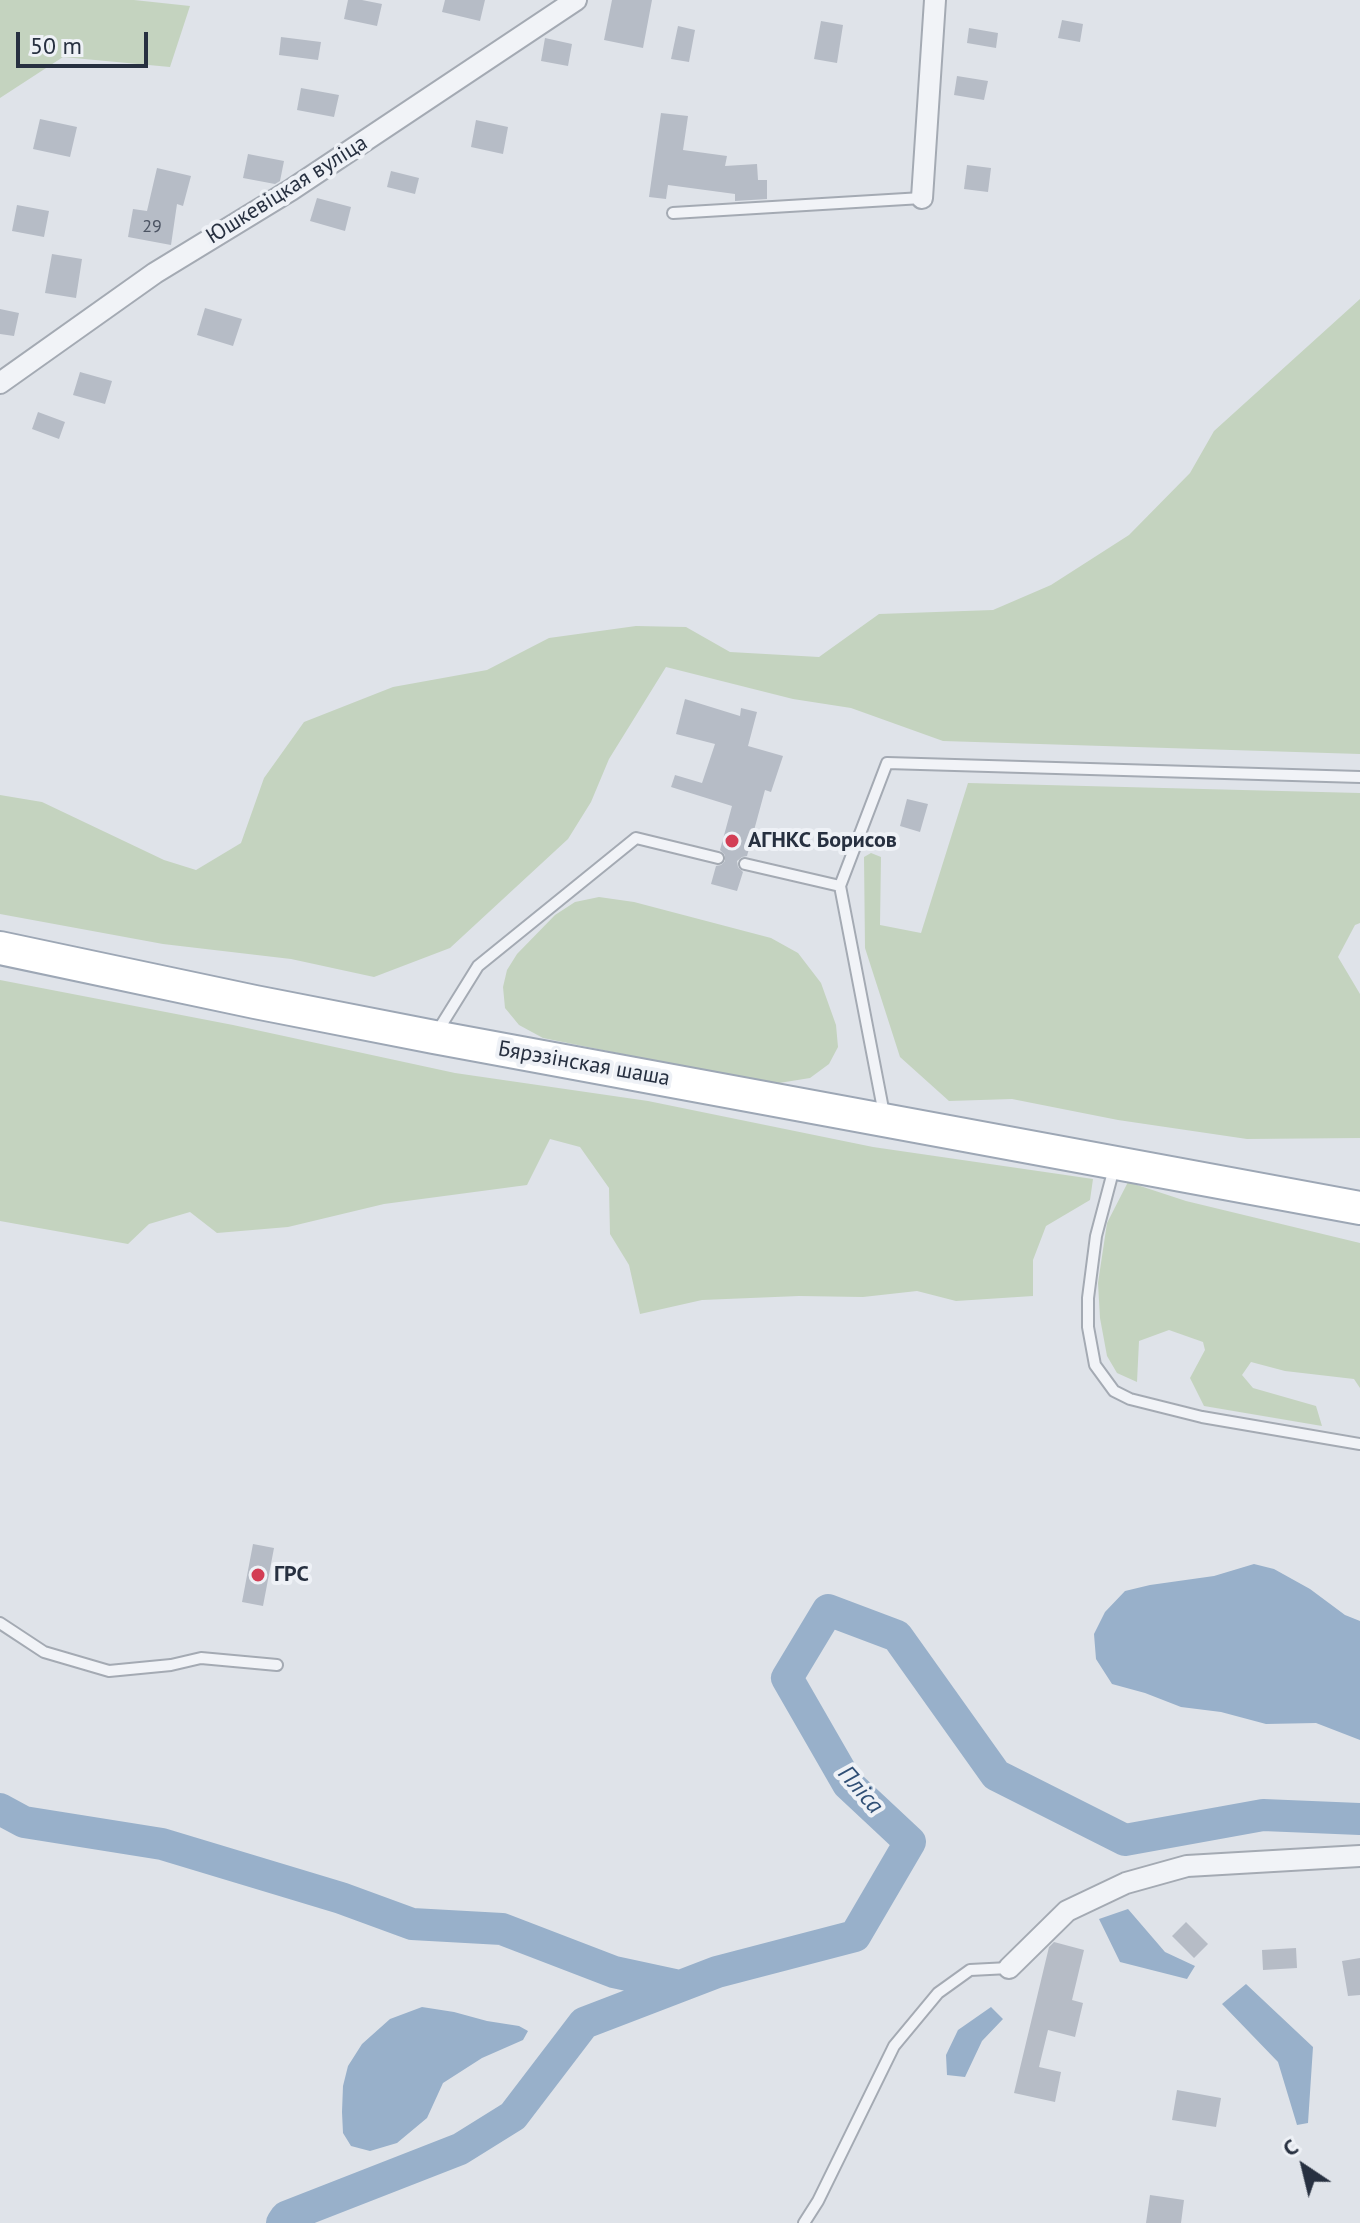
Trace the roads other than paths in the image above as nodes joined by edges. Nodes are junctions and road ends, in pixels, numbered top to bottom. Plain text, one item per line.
1 (576, 0) edge
2 (935, 0) edge
3 (922, 198) joint
4 (673, 213) dead end
5 (0, 383) edge
6 (1360, 777) edge
7 (718, 858) dead end
8 (745, 864) dead end
9 (840, 886) junction
10 (0, 948) edge
11 (434, 1037) junction
12 (885, 1120) junction
13 (1115, 1162) junction
14 (1360, 1208) edge
15 (1360, 1444) edge
16 (0, 1623) edge
17 (277, 1665) dead end
18 (1360, 1856) edge
19 (1009, 1968) joint
20 (804, 2223) edge

1 - 5 street, Юшкевіцкая вуліца
2 - 3 street
3 - 4 lane
6 - 9 lane
7 - 11 lane
8 - 9 lane
9 - 12 lane
10 - 11 main road, Бярэзінская шаша
11 - 12 main road, Бярэзінская шаша
12 - 13 main road, Бярэзінская шаша
13 - 14 main road, Бярэзінская шаша
13 - 15 lane
16 - 17 lane
18 - 19 street
19 - 20 lane

